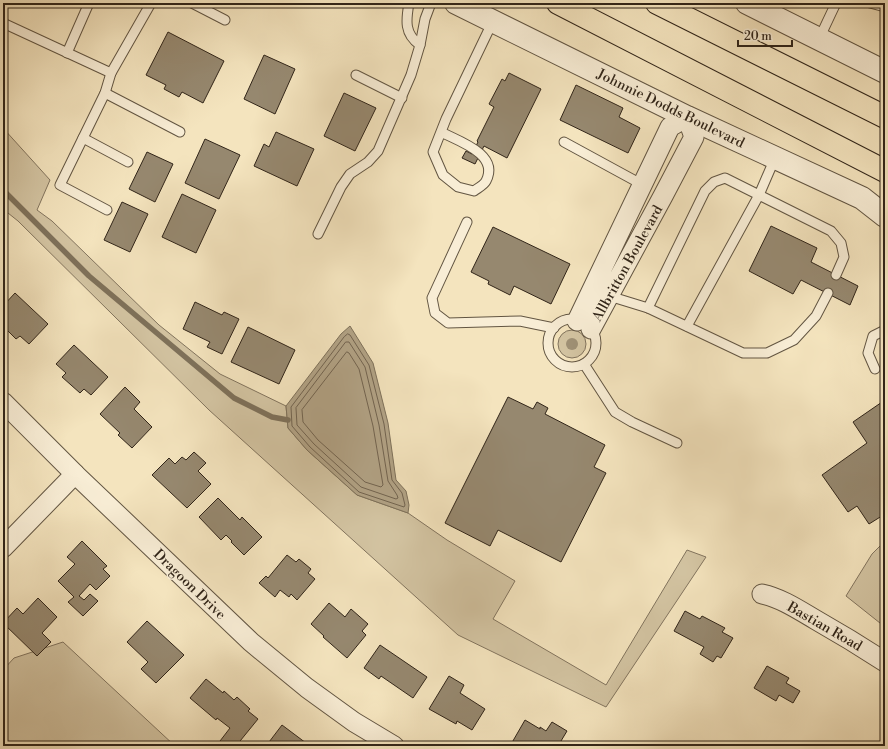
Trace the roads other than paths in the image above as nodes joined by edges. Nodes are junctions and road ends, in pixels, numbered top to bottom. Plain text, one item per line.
1 (89, 3) edge
2 (151, 3) edge
3 (192, 3) edge
4 (409, 3) edge
5 (431, 3) edge
6 (456, 3) edge
7 (558, 3) edge
8 (657, 3) edge
9 (747, 3) edge
10 (836, 3) edge
11 (870, 3) edge
12 (885, 7) edge
13 (225, 20) dead end
14 (493, 21) junction
15 (3, 24) edge
16 (819, 39) junction
17 (420, 45) junction
18 (67, 53) junction
19 (885, 72) edge
20 (111, 73) junction
21 (356, 74) dead end
22 (105, 93) junction
23 (402, 98) junction
24 (687, 117) junction
25 (885, 117) edge
26 (180, 132) dead end
27 (441, 132) junction
28 (83, 138) junction
29 (564, 142) dead end
30 (775, 158) junction
31 (128, 162) dead end
32 (885, 172) edge
33 (643, 185) junction
34 (759, 195) junction
35 (663, 196) junction
36 (107, 210) dead end
37 (885, 216) edge
38 (467, 222) dead end
39 (318, 234) dead end
40 (836, 275) dead end
41 (828, 293) dead end
42 (609, 296) junction
43 (648, 308) junction
44 (584, 325) junction
45 (687, 326) junction
46 (554, 328) junction
47 (885, 330) edge
48 (584, 364) junction
49 (875, 369) dead end
50 (3, 402) edge
51 (678, 442) dead end
52 (75, 474) junction
53 (3, 548) edge
54 (762, 594) dead end
55 (885, 662) edge
56 (394, 746) edge

1 - 18 lane
2 - 20 lane
3 - 13 lane
4 - 17 lane
5 - 17 lane
6 - 14 street, Johnnie Dodds Boulevard
7 - 32 highway
8 - 25 highway
9 - 16 street
10 - 16 lane
11 - 12 lane
14 - 24 street, Johnnie Dodds Boulevard
14 - 27 lane
15 - 18 lane
16 - 19 street
17 - 23 lane
18 - 20 lane
20 - 22 lane
21 - 23 lane
22 - 26 lane
22 - 28 lane
23 - 39 lane
24 - 30 street, Johnnie Dodds Boulevard
24 - 33 street, Allbritton Boulevard
24 - 35 street, Allbritton Boulevard
27 - 27 lane
28 - 31 lane
28 - 36 lane
29 - 33 lane
30 - 34 lane
30 - 37 street, Johnnie Dodds Boulevard
33 - 35 street, Allbritton Boulevard
33 - 44 street, Allbritton Boulevard
34 - 40 lane
34 - 43 lane
34 - 45 lane
35 - 42 street, Allbritton Boulevard
38 - 46 lane
41 - 45 lane
42 - 43 lane
42 - 44 street, Allbritton Boulevard
43 - 45 lane
44 - 46 lane
44 - 48 lane
46 - 48 lane
47 - 49 lane
48 - 51 lane
50 - 52 street, Dragoon Drive
52 - 53 street
52 - 56 street, Dragoon Drive
54 - 55 street, Bastian Road

